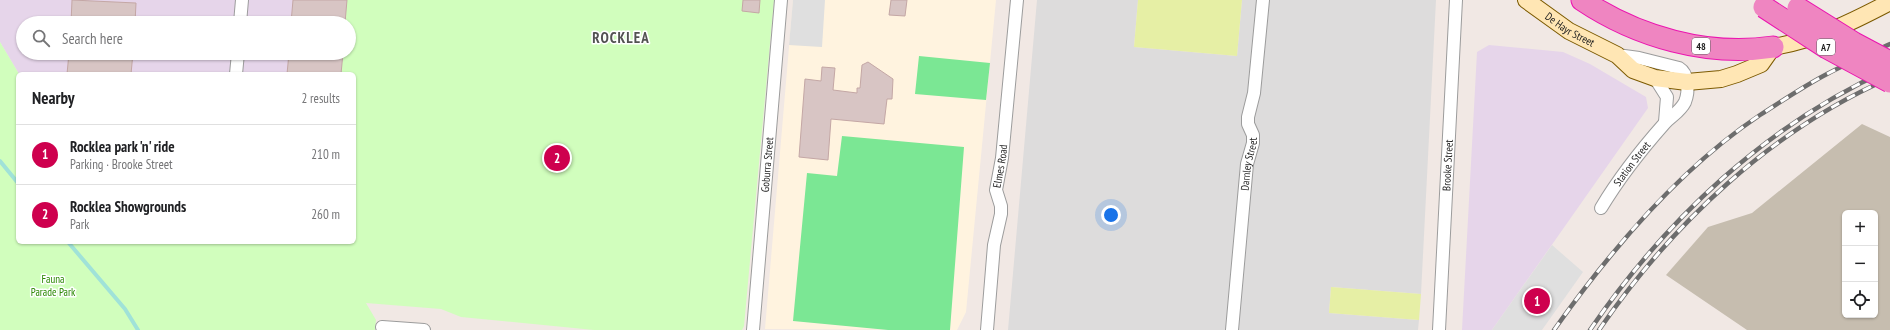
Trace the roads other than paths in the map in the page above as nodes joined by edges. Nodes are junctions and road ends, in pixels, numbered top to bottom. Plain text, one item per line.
1 (242, 0) edge
2 (782, 0) edge
3 (1017, 0) edge
4 (1263, 0) edge
5 (1456, 0) edge
6 (1526, 0) edge
7 (1582, 0) edge
8 (1890, 2) edge
9 (1759, 4) edge
10 (1792, 4) edge
11 (241, 16) edge
12 (1773, 47) junction
13 (1617, 55) junction
14 (237, 60) edge
15 (1890, 62) edge
16 (236, 72) edge
17 (1656, 78) junction
18 (1687, 82) junction
19 (1890, 82) edge
20 (1665, 122) junction
21 (1601, 208) dead end
22 (382, 327) dead end
23 (424, 330) edge
24 (753, 330) edge
25 (987, 330) edge
26 (1232, 330) edge
27 (1439, 330) edge

1 - 11 street
2 - 24 street, Goburra Street
3 - 25 street, Elmes Road
4 - 26 street, Darnley Street
5 - 27 street, Brooke Street
6 - 13 street, De Hayr Street
7 - 12 highway, 48
8 - 12 street, 48
9 - 19 highway, A7, bridge
10 - 15 highway, A7, bridge
12 - 18 street, De Hayr Street
13 - 17 street, De Hayr Street
13 - 18 street, De Hayr Street
14 - 16 street
17 - 18 street, De Hayr Street
17 - 20 street
18 - 20 street, Station Street
20 - 21 street, Station Street
22 - 23 street

